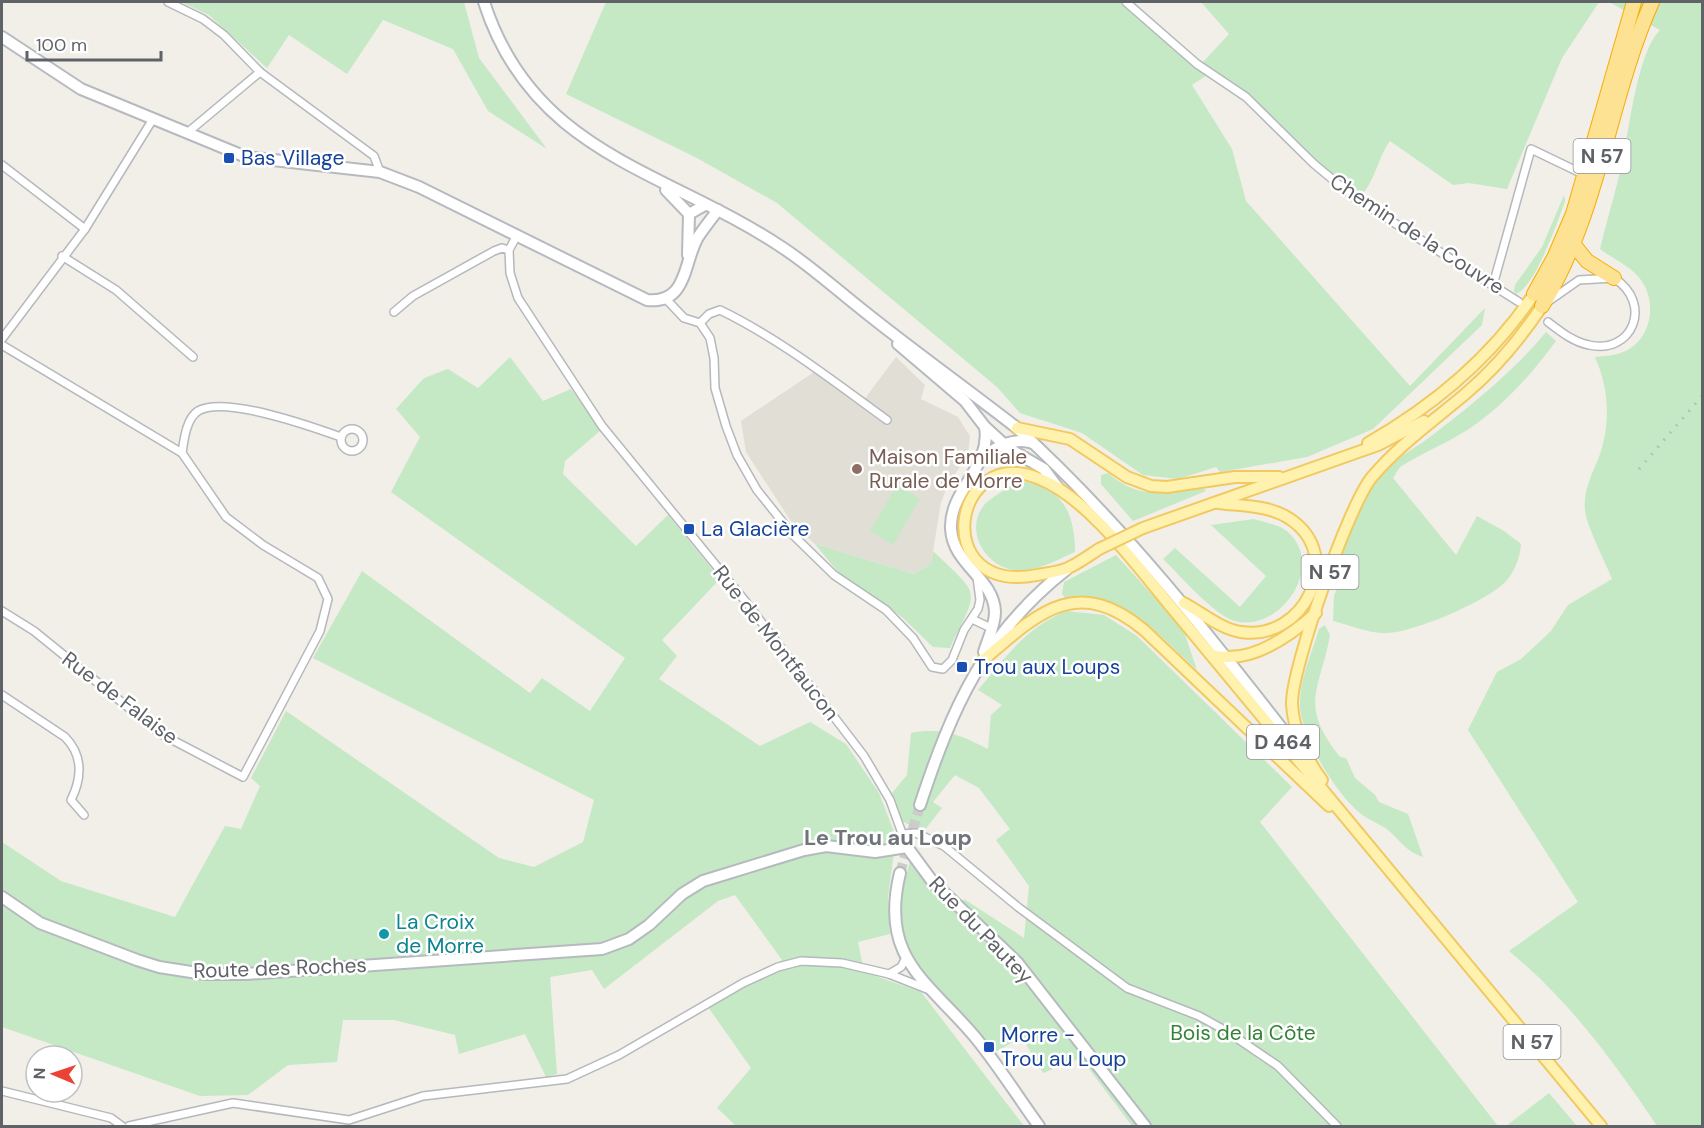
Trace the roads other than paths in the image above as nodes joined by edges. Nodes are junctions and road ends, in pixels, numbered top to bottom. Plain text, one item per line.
1 (168, 2) edge
2 (484, 2) edge
3 (1126, 2) edge
4 (1634, 2) edge
5 (1652, 2) edge
6 (2, 36) edge
7 (260, 72) junction
8 (153, 119) junction
9 (188, 133) junction
10 (2, 165) edge
11 (380, 172) junction
12 (1585, 175) junction
13 (654, 179) junction
14 (705, 205) junction
15 (718, 210) junction
16 (689, 214) junction
17 (85, 229) junction
18 (516, 237) junction
19 (1574, 245) junction
20 (509, 249) junction
21 (62, 256) junction
22 (688, 261) junction
23 (1614, 278) junction
24 (1493, 285) junction
25 (1534, 294) joint
26 (666, 299) junction
27 (1519, 302) dead end
28 (1542, 306) junction
29 (394, 312) dead end
30 (866, 313) junction
31 (1548, 322) dead end
32 (700, 323) junction
33 (2, 339) edge
34 (2, 345) edge
35 (193, 357) dead end
36 (1450, 406) junction
37 (887, 420) dead end
38 (984, 427) junction
39 (1017, 428) junction
40 (341, 437) dead end
41 (1034, 443) junction
42 (1004, 445) junction
43 (182, 453) junction
44 (1350, 454) junction
45 (983, 456) junction
46 (1288, 477) junction
47 (1058, 488) junction
48 (1215, 502) junction
49 (1068, 569) junction
50 (977, 577) junction
51 (1184, 603) junction
52 (2, 611) edge
53 (1317, 612) junction
54 (972, 618) junction
55 (991, 628) junction
56 (1212, 655) junction
57 (1228, 658) junction
58 (981, 662) junction
59 (2, 695) edge
60 (1316, 773) junction
61 (920, 805) tunnel mouth
62 (84, 815) dead end
63 (1355, 830) junction
64 (902, 834) junction
65 (907, 847) junction
66 (1386, 864) junction
67 (900, 873) tunnel mouth
68 (2, 897) edge
69 (906, 958) junction
70 (889, 974) junction
71 (927, 989) junction
72 (2, 1091) edge
73 (142, 1125) edge
74 (122, 1126) edge
75 (129, 1126) edge
76 (1039, 1126) edge
77 (1145, 1126) edge
78 (1337, 1126) edge
79 (1601, 1126) edge

1 - 7 street
2 - 13 main road, D 464
3 - 24 street, Chemin de la Couvre
4 - 12 highway, N 57
5 - 19 highway, N 57
6 - 8 main road
7 - 9 street
7 - 11 street
8 - 9 main road
8 - 17 street
9 - 11 main road
10 - 17 street
11 - 18 main road
12 - 24 street
12 - 25 highway, N 57
13 - 14 main road, D 464
13 - 16 main road
14 - 15 main road, D 464
14 - 16 main road
15 - 22 main road
15 - 30 main road, D 464
16 - 22 main road
17 - 21 street
18 - 20 street
18 - 26 main road
19 - 23 highway
19 - 28 highway, N 57
20 - 29 street
20 - 64 street, Rue de Montfaucon
21 - 33 street
21 - 35 street
22 - 26 main road
23 - 28 street
23 - 31 street
24 - 27 street, Chemin de la Couvre
25 - 44 main road, N 57
26 - 32 street
28 - 36 main road, N 57
30 - 38 main road, D 464
30 - 39 main road, D 464
32 - 37 street
32 - 54 street
34 - 43 street
36 - 44 main road, N 57
36 - 53 main road, N 57
38 - 42 main road, D 464
38 - 45 main road
39 - 41 main road, D 464
39 - 46 main road
40 - 43 street
41 - 42 main road
41 - 51 main road, D 464
42 - 45 main road
42 - 47 main road, D 464
43 - 52 street, Rue de Falaise
44 - 46 main road, N 57
45 - 50 main road
46 - 48 main road, N 57
47 - 49 main road
47 - 56 main road, D 464
48 - 49 main road, N 57, bridge
48 - 51 main road
49 - 58 main road
50 - 54 street
50 - 55 main road
51 - 57 main road, D 464
53 - 57 main road
53 - 60 main road, N 57
54 - 55 street
55 - 58 main road
56 - 57 main road
56 - 63 main road, D 464
57 - 60 main road, D 464
58 - 61 main road
58 - 63 main road
59 - 62 street
60 - 66 main road, N 57
63 - 66 main road, D 464
64 - 65 street, Rue de Montfaucon
64 - 78 street
65 - 68 main road, Route des Roches
65 - 77 main road, Rue du Pautey
66 - 79 main road, N 57
67 - 69 main road
69 - 70 street
69 - 71 main road
70 - 71 street
70 - 73 street
71 - 76 main road
72 - 74 street
73 - 75 street

